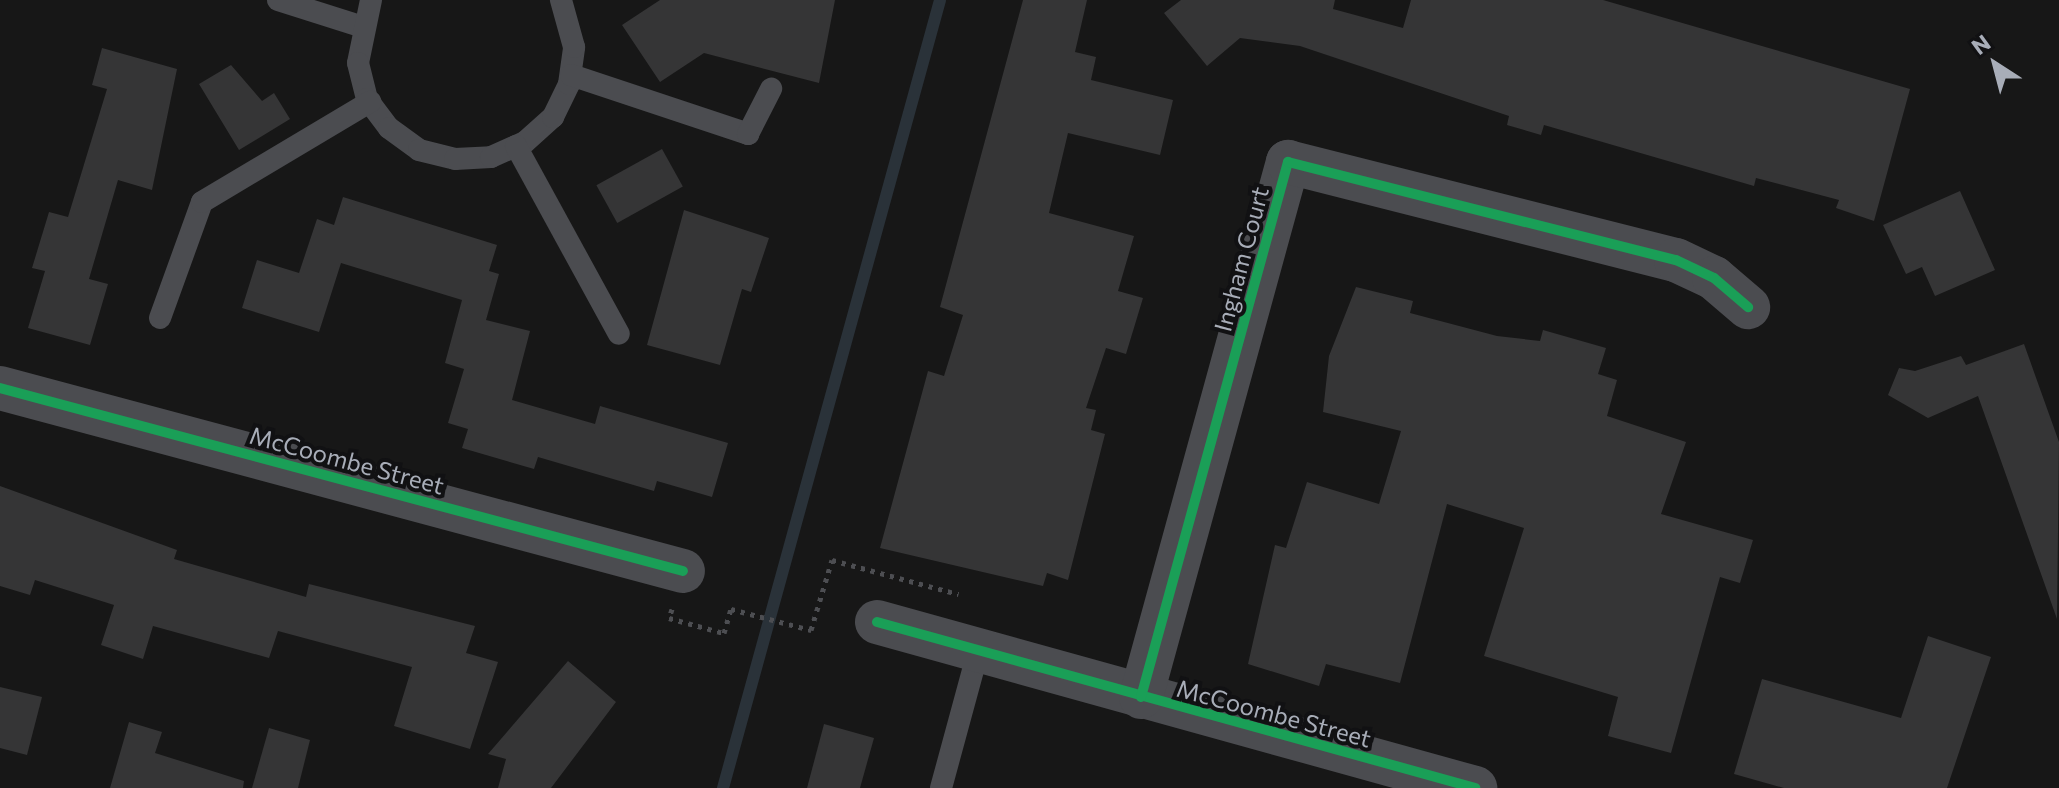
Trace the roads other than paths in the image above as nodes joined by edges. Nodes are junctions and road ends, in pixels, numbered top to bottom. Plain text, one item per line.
1 (278, 0) edge
2 (371, 0) edge
3 (561, 0) edge
4 (360, 26) junction
5 (571, 75) junction
6 (771, 89) dead end
7 (370, 102) junction
8 (516, 146) junction
9 (1748, 307) dead end
10 (160, 318) dead end
11 (619, 334) dead end
12 (0, 388) edge
13 (683, 571) dead end
14 (877, 622) dead end
15 (978, 652) junction
16 (1141, 697) junction
17 (941, 788) edge
18 (1475, 788) edge

1 - 4 lane
2 - 4 lane
3 - 5 lane
4 - 7 lane
5 - 6 lane
5 - 8 lane
7 - 8 lane
7 - 10 lane
8 - 11 lane
9 - 16 street, Ingham Court
12 - 13 street, McCoombe Street
14 - 15 street, McCoombe Street
15 - 16 street, McCoombe Street
15 - 17 lane
16 - 18 street, McCoombe Street

